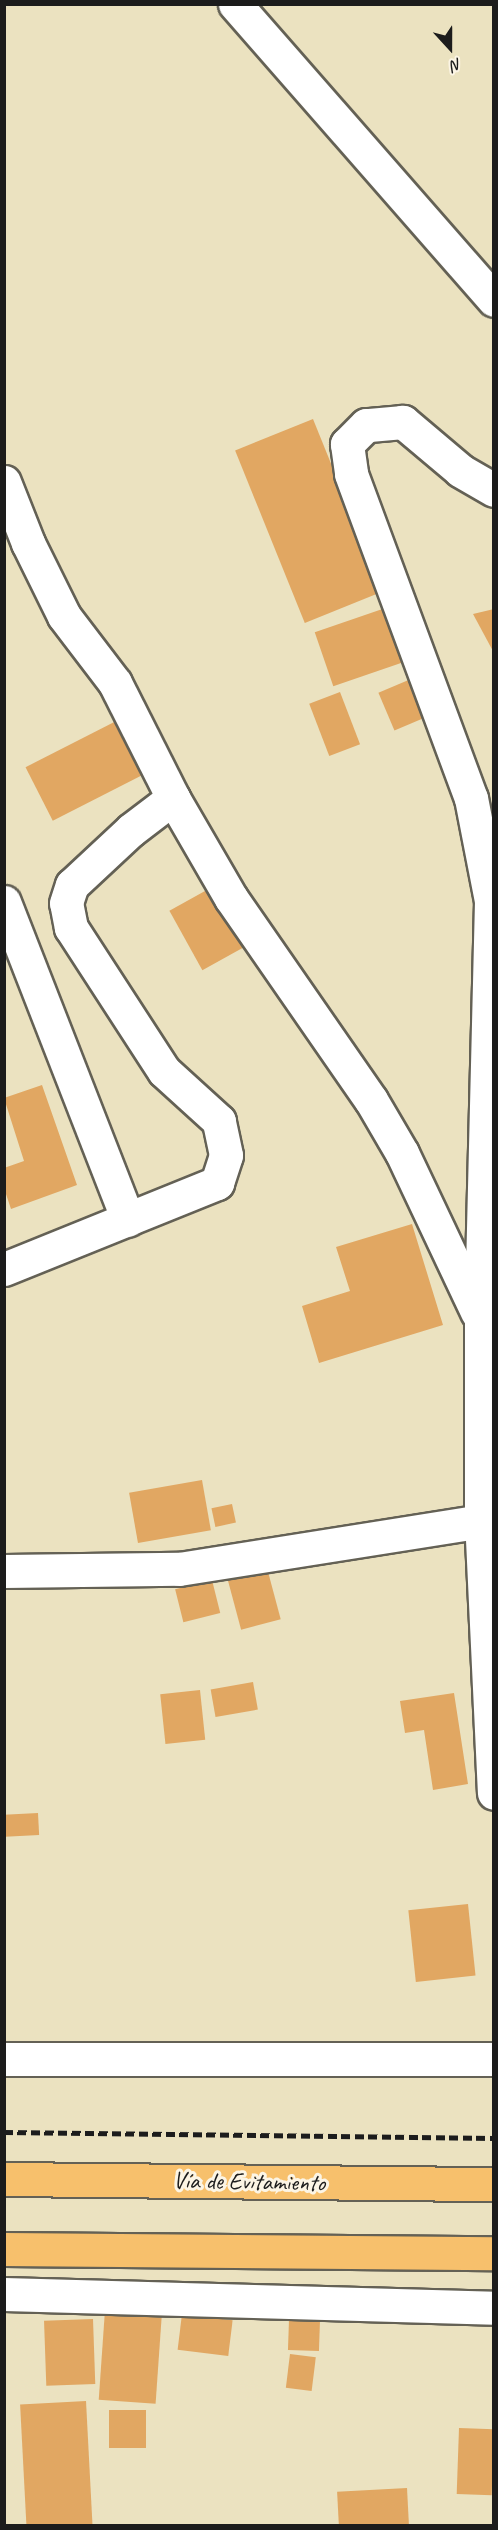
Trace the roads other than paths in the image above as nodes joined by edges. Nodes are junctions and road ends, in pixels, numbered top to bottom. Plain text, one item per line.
1 (235, 4) edge
2 (494, 300) edge
3 (4, 482) edge
4 (494, 490) edge
5 (173, 798) junction
6 (4, 902) edge
7 (128, 1220) junction
8 (4, 1269) edge
9 (481, 1319) junction
10 (487, 1518) edge
11 (4, 1570) edge
12 (494, 1793) edge
13 (4, 2059) edge
14 (494, 2059) edge
15 (4, 2179) edge
16 (494, 2184) edge
17 (4, 2249) edge
18 (494, 2253) edge
19 (4, 2294) edge
20 (494, 2308) edge

1 - 2 street
3 - 5 street
4 - 9 street
5 - 7 street
5 - 9 street
6 - 7 street
7 - 8 street
9 - 10 street
10 - 11 street
10 - 12 street
13 - 14 street
15 - 16 highway, Vía de Evitamiento
17 - 18 highway
19 - 20 street

